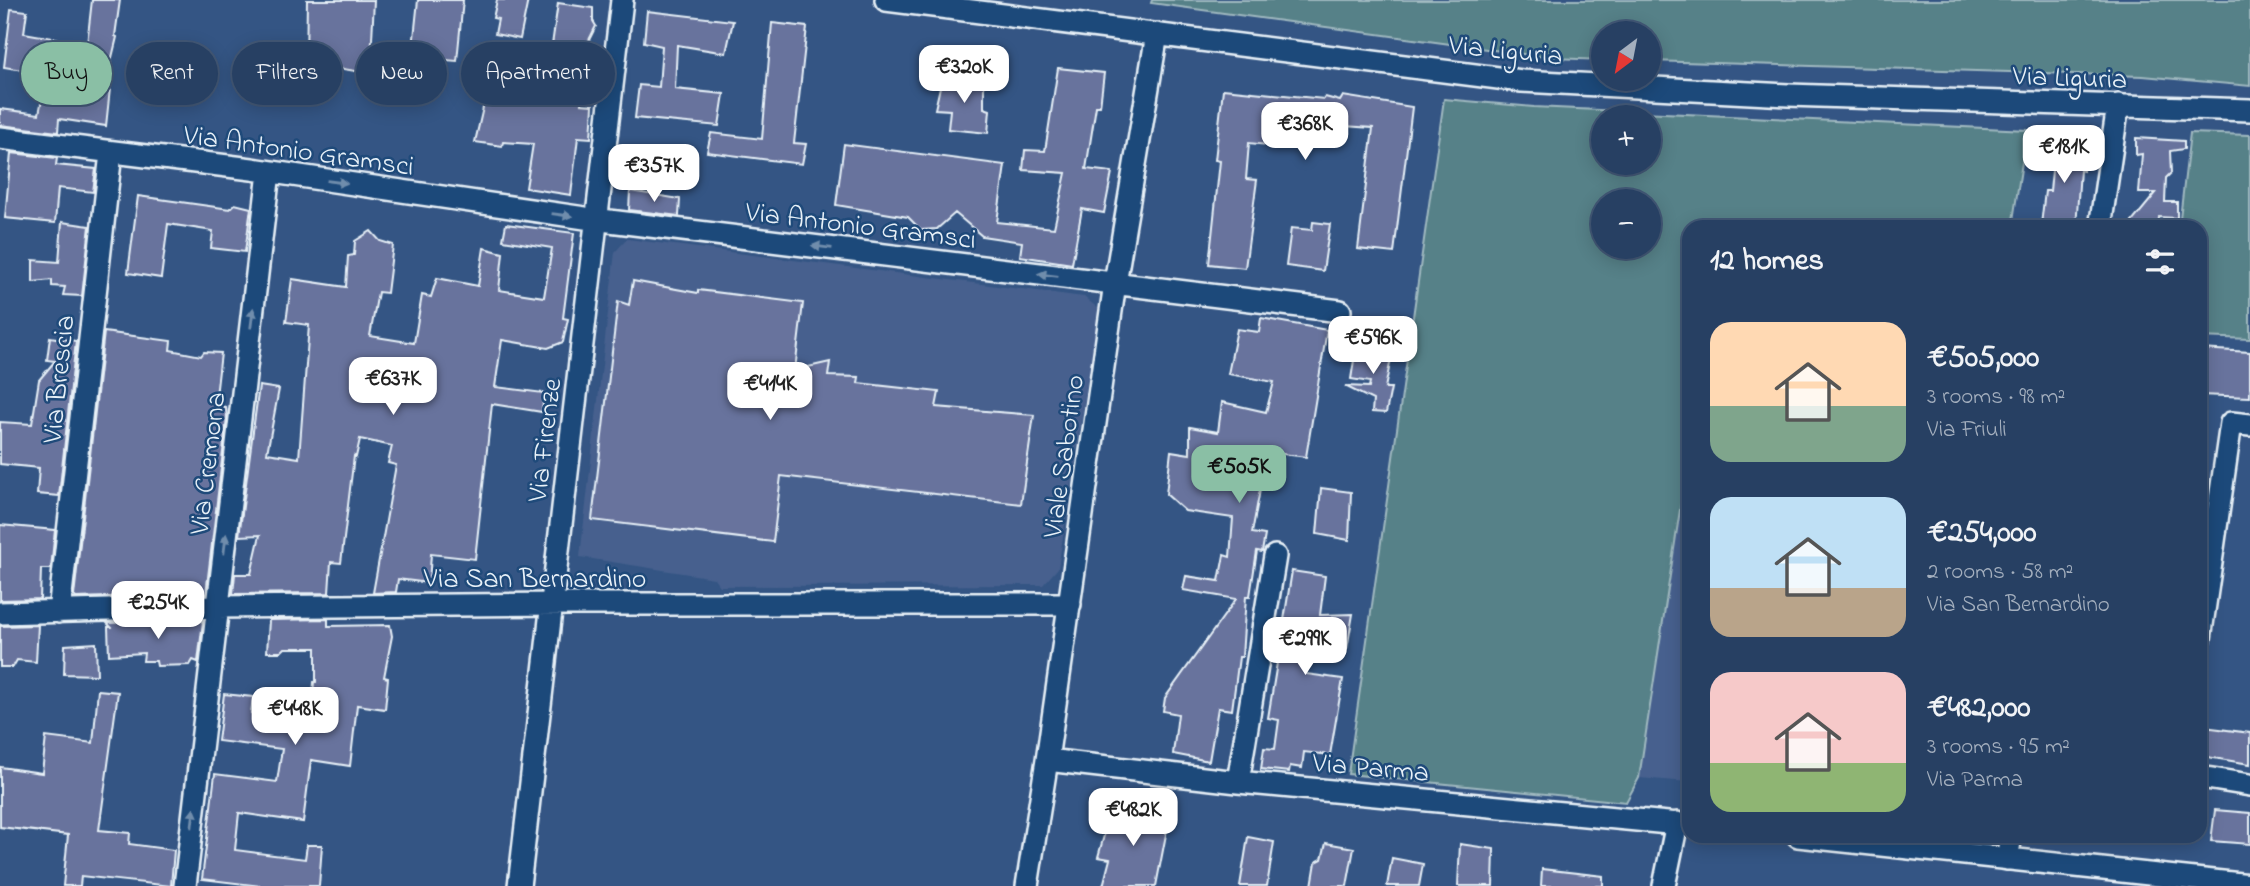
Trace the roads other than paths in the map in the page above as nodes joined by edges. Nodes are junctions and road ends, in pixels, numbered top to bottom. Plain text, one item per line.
1 (622, 0) edge
2 (886, 0) edge
3 (971, 5) edge
4 (1157, 34) junction
5 (2118, 105) junction
6 (2250, 110) edge
7 (0, 138) edge
8 (111, 153) junction
9 (269, 172) junction
10 (597, 219) junction
11 (2101, 220) edge
12 (1115, 283) junction
13 (1340, 311) dead end
14 (2250, 425) edge
15 (1275, 556) dead end
16 (2207, 590) edge
17 (552, 604) junction
18 (1070, 604) junction
19 (217, 607) junction
20 (59, 612) junction
21 (0, 613) edge
22 (1047, 760) junction
23 (2207, 778) edge
24 (1238, 782) junction
25 (2250, 785) edge
26 (1682, 824) edge
27 (1682, 827) edge
28 (1862, 843) edge
29 (2010, 843) edge
30 (2007, 859) junction
31 (2250, 885) edge
32 (185, 886) edge
33 (519, 886) edge
34 (1027, 886) edge
35 (1664, 886) edge

1 - 10 street, Via Firenze
2 - 3 street, Via Liguria
3 - 4 street, Via Liguria
4 - 5 street, Via Liguria
4 - 12 street, Viale Sabotino
5 - 6 street, Via Liguria
5 - 11 street
7 - 8 street, Via Antonio Gramsci
8 - 9 street, Via Antonio Gramsci
8 - 20 street, Via Brescia
9 -> 10 street, Via Antonio Gramsci
19 -> 9 street, Via Cremona
12 -> 10 street, Via Antonio Gramsci
10 - 17 street, Via Firenze
12 - 13 street, Via Antonio Gramsci
12 - 18 street, Viale Sabotino
14 - 16 street
15 - 24 street
17 - 18 street, Via San Bernardino
17 - 19 street, Via San Bernardino
17 - 33 street, Via Firenze
18 - 22 street, Viale Sabotino
19 - 20 street, Via San Bernardino
32 -> 19 street, Via Cremona
20 - 21 street, Via San Bernardino
22 - 24 street, Via Parma
22 - 34 street, Viale Sabotino
23 - 25 street
24 - 26 street, Via Parma
27 - 35 street
28 - 30 street
29 - 30 street
30 - 31 street

